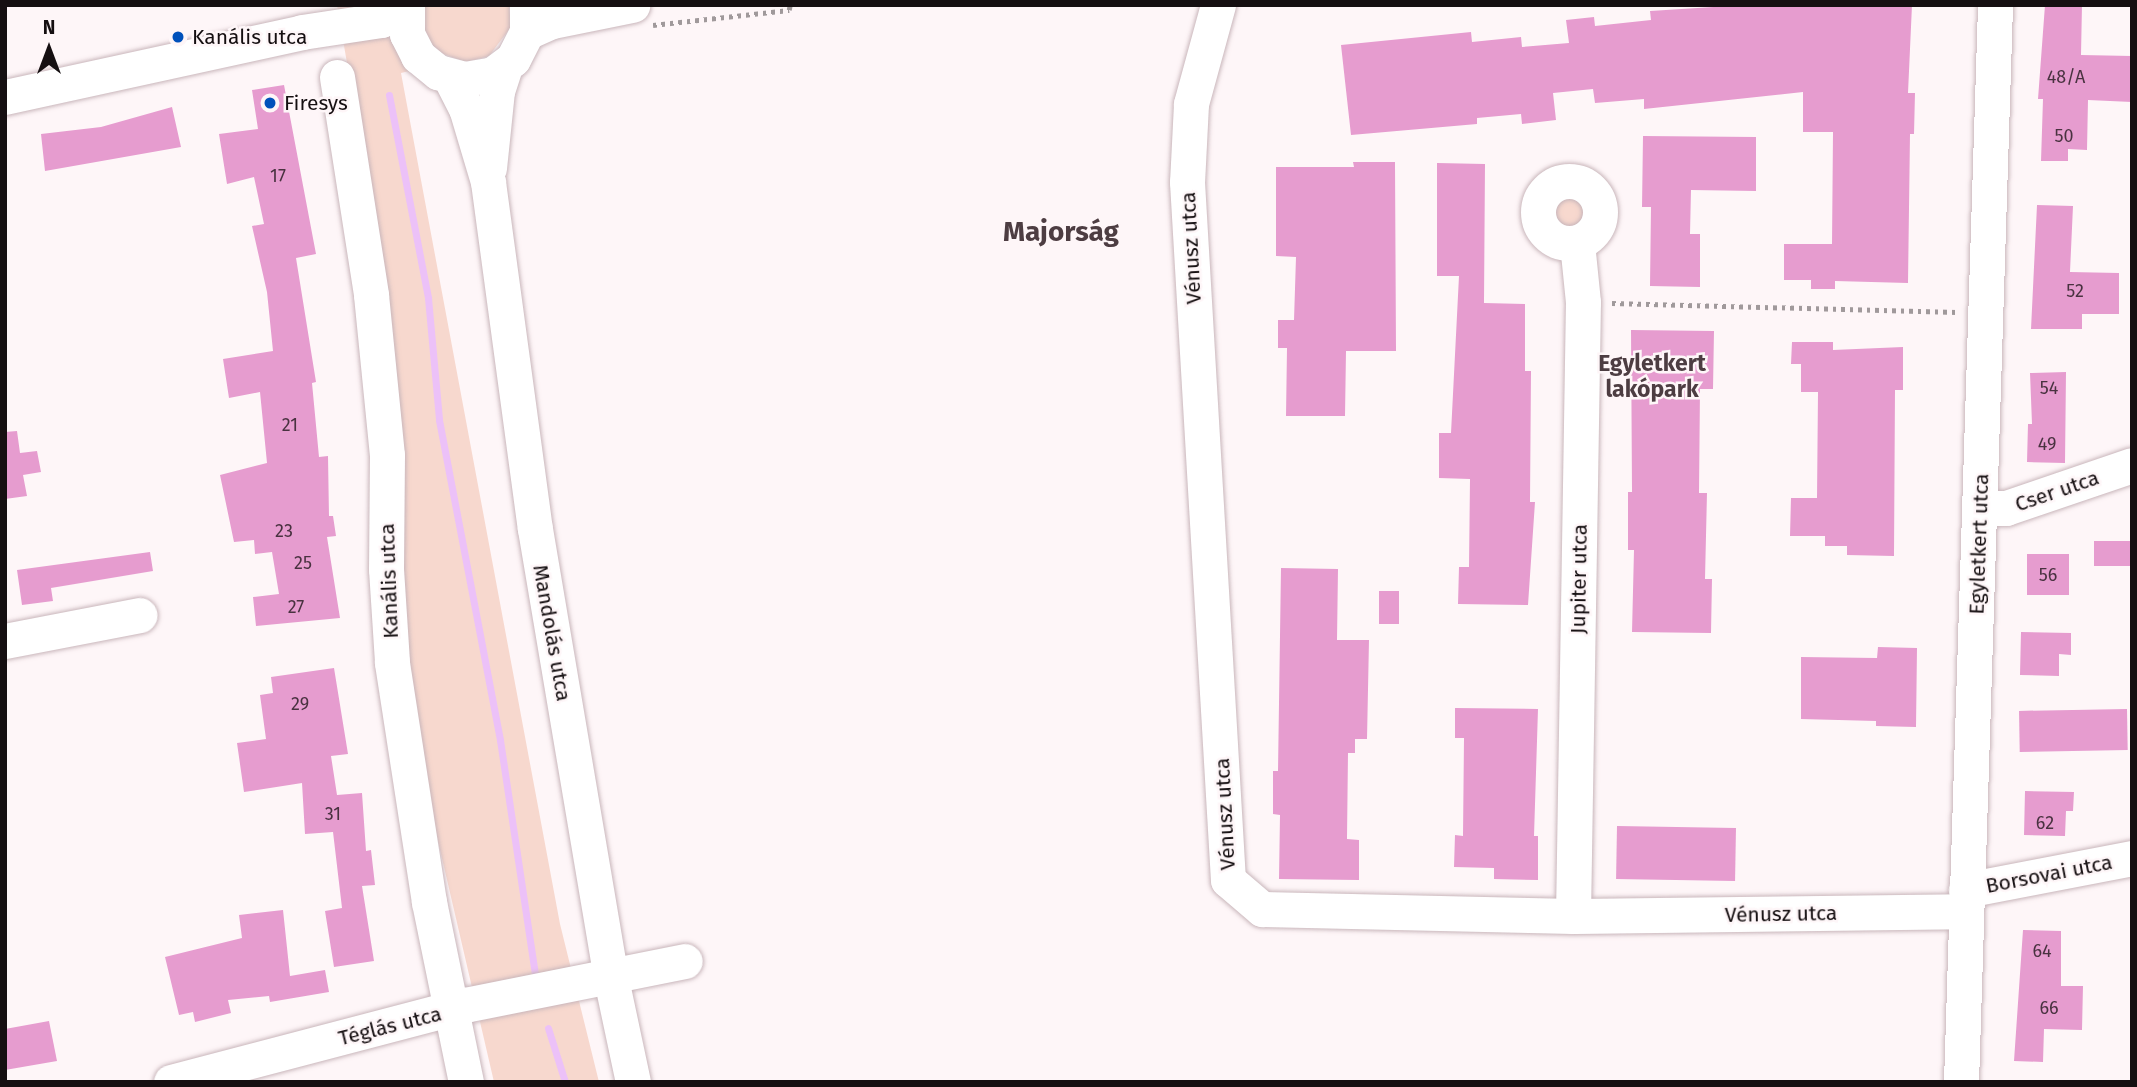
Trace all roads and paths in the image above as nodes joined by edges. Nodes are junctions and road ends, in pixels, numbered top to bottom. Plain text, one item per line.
1 (619, 5) edge
2 (632, 5) edge
3 (1218, 5) edge
4 (1995, 5) edge
5 (627, 6) edge
6 (407, 8) edge
7 (527, 19) edge
8 (302, 32) junction
9 (418, 55) junction
10 (505, 66) junction
11 (450, 77) junction
12 (337, 78) dead end
13 (5, 97) edge
14 (488, 182) junction
15 (1577, 243) dead end
16 (1583, 302) junction
17 (1985, 313) junction
18 (2132, 465) edge
19 (1980, 508) junction
20 (140, 615) dead end
21 (5, 641) edge
22 (2132, 858) edge
23 (1965, 901) junction
24 (1573, 916) junction
25 (685, 961) dead end
26 (610, 974) junction
27 (449, 1011) junction
28 (172, 1082) edge
29 (466, 1082) edge
30 (633, 1082) edge
31 (1961, 1082) edge

1 - 5 street
2 - 5 street
3 - 24 street, Vénusz utca
4 - 17 street, Egyletkert utca
5 - 7 street
6 - 8 street
6 - 9 street
7 - 10 street, Mandolás utca
8 - 9 street
8 - 13 street
9 - 11 street
10 - 11 street
10 - 14 street, Mandolás utca
11 - 14 street, Mandolás utca
12 - 27 street, Kanális utca
14 - 26 street, Mandolás utca
15 - 16 street, Jupiter utca
16 - 17 path
16 - 24 street, Jupiter utca
17 - 19 street, Egyletkert utca
18 - 19 street, Cser utca
19 - 23 street, Egyletkert utca
20 - 21 street
22 - 23 street, Borsovai utca
23 - 24 street, Vénusz utca
23 - 31 street, Egyletkert utca
25 - 26 street, Téglás utca
26 - 27 street, Téglás utca
26 - 30 street, Mandolás utca
27 - 28 street, Téglás utca
27 - 29 street, Kanális utca

